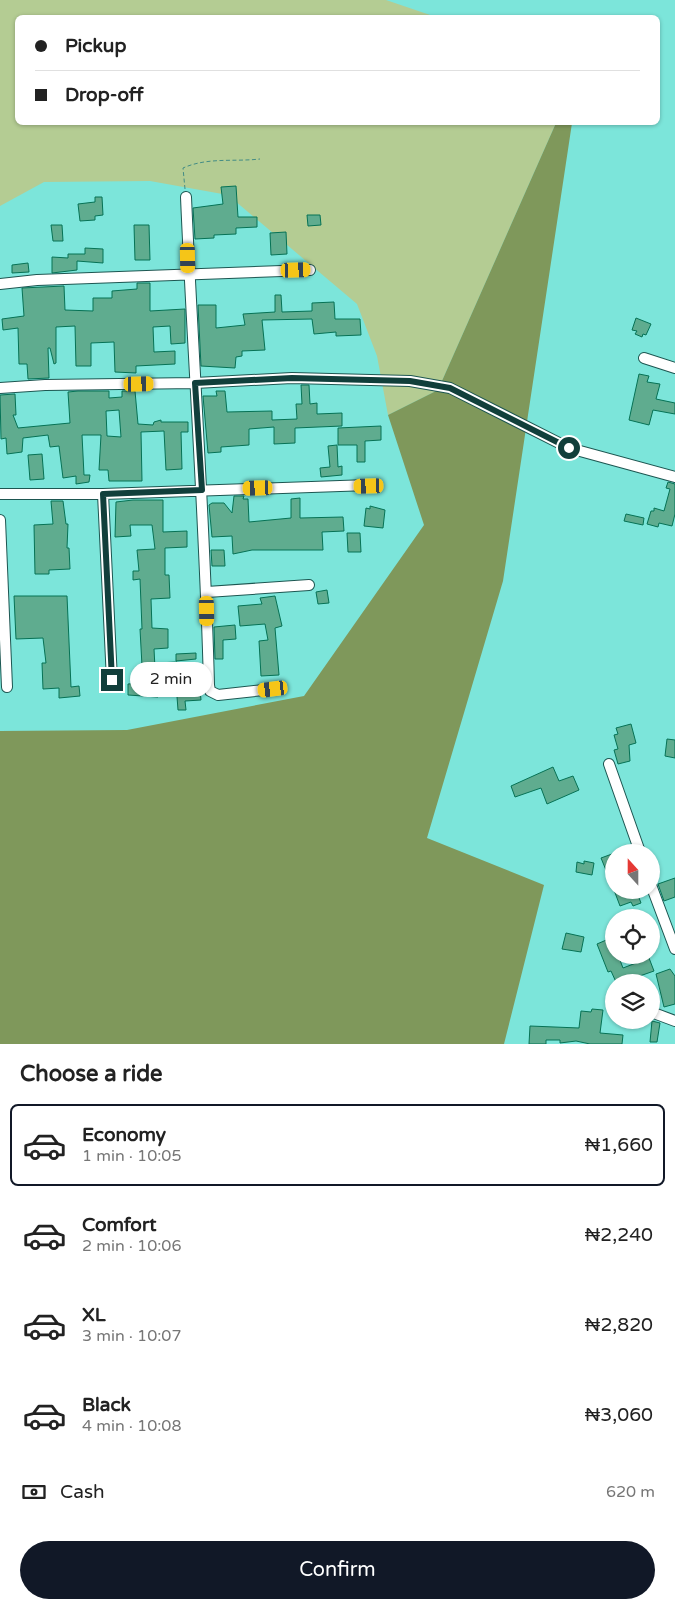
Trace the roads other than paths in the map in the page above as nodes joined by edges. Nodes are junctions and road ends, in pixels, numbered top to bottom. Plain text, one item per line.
1 (186, 197) road end
2 (310, 270) dead end
3 (188, 276) junction
4 (0, 284) edge
5 (644, 358) dead end
6 (675, 368) edge
7 (195, 383) junction
8 (0, 388) edge
9 (675, 477) edge
10 (369, 486) dead end
11 (202, 490) junction
12 (0, 494) edge
13 (103, 494) junction
14 (0, 520) edge
15 (309, 585) dead end
16 (207, 592) junction
17 (2, 644) edge
18 (112, 680) dead end
19 (8, 687) dead end
20 (273, 689) dead end
21 (610, 764) dead end
22 (637, 844) edge
23 (657, 899) edge
24 (675, 949) edge
25 (660, 1015) edge
26 (675, 1021) edge

1 - 3 street
2 - 3 street
3 - 4 street
3 - 7 street
5 - 6 street
7 - 8 street
7 - 9 street
7 - 11 street
10 - 11 street
11 - 13 street
11 - 16 street
12 - 13 street
13 - 18 street
14 - 17 street
15 - 16 street
16 - 20 street
17 - 19 street
21 - 22 street
23 - 24 street
25 - 26 street

